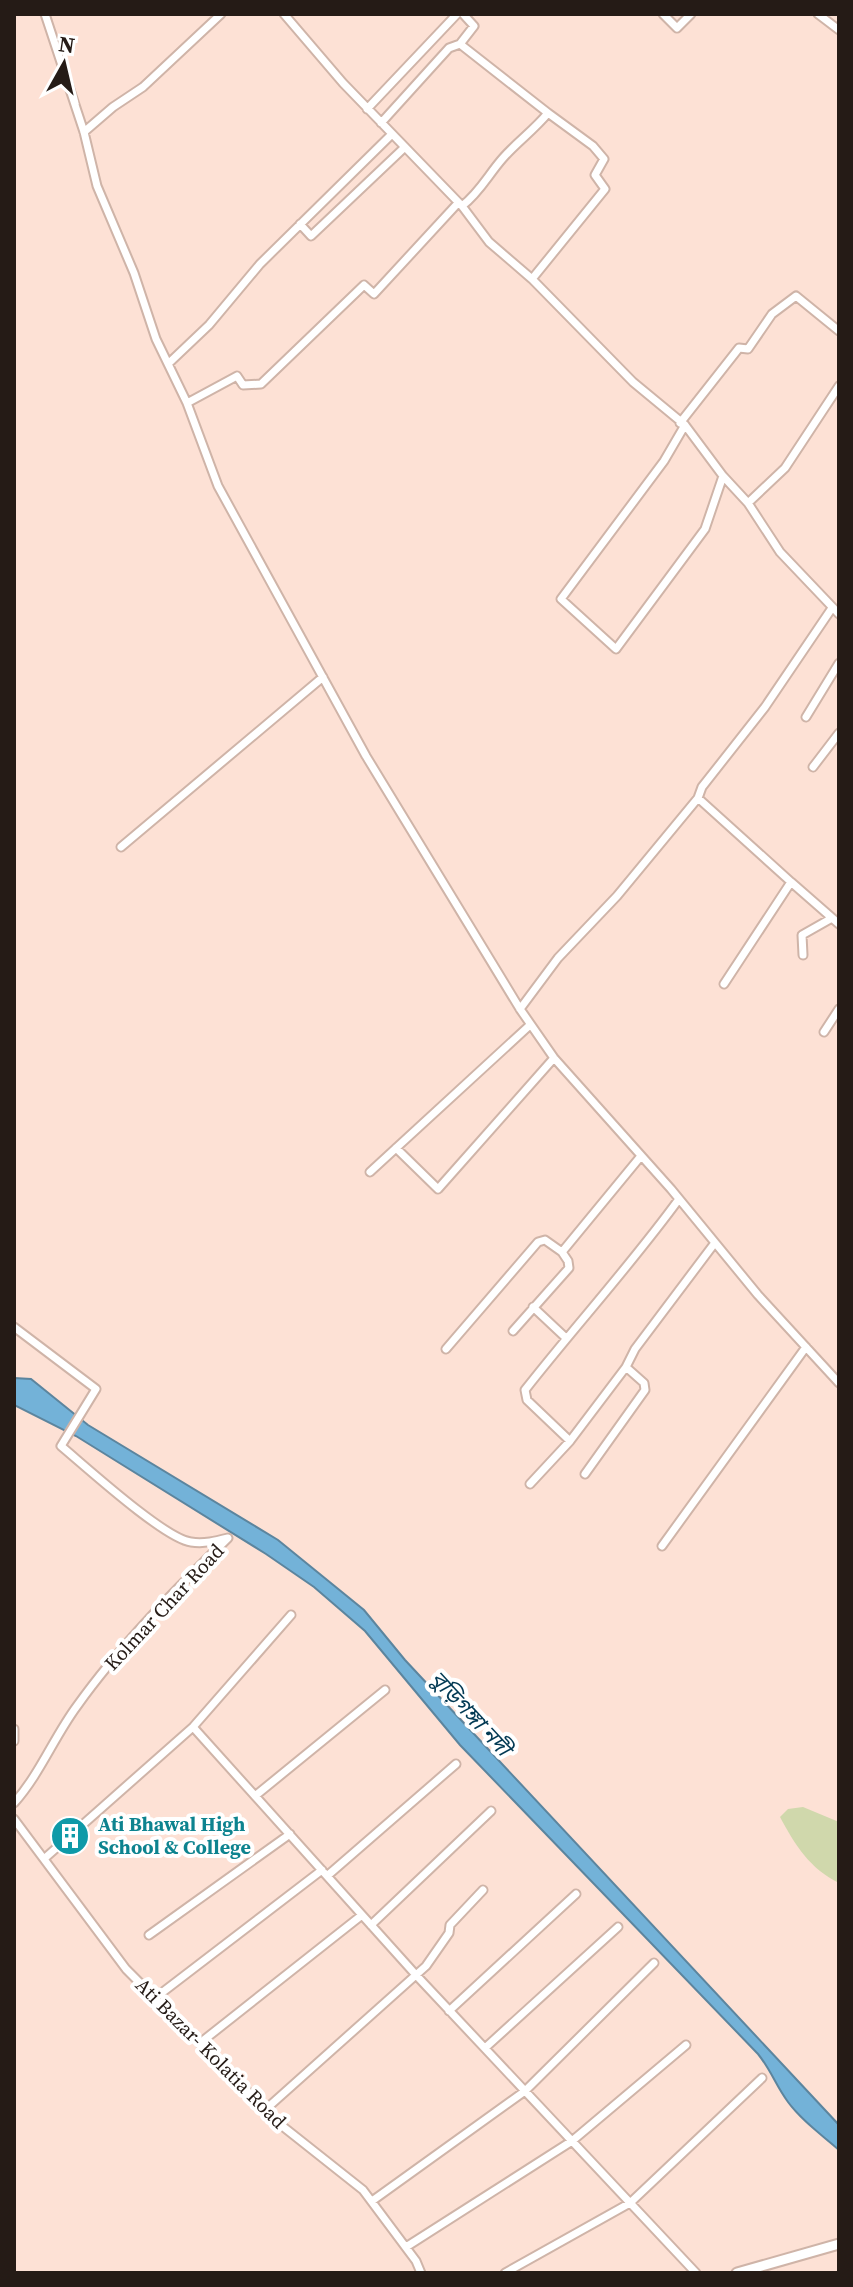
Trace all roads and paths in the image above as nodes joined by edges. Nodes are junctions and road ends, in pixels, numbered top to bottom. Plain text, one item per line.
1 (45, 14) edge
2 (221, 14) edge
3 (284, 14) edge
4 (440, 14) edge
5 (457, 14) edge
6 (463, 14) edge
7 (663, 14) edge
8 (691, 14) edge
9 (818, 14) edge
10 (448, 23) junction
11 (839, 30) edge
12 (460, 44) junction
13 (367, 109) junction
14 (548, 113) junction
15 (381, 123) junction
16 (84, 132) junction
17 (392, 134) junction
18 (405, 147) junction
19 (460, 204) junction
20 (300, 224) junction
21 (532, 279) junction
22 (839, 331) edge
23 (169, 363) junction
24 (839, 386) edge
25 (187, 403) junction
26 (682, 424) junction
27 (723, 476) junction
28 (748, 503) junction
29 (832, 608) junction
30 (839, 614) edge
31 (839, 663) edge
32 (831, 675) junction
33 (323, 677) junction
34 (839, 680) edge
35 (806, 717) dead end
36 (839, 733) edge
37 (813, 767) dead end
38 (698, 798) junction
39 (121, 847) dead end
40 (791, 882) junction
41 (832, 918) junction
42 (839, 924) edge
43 (803, 955) dead end
44 (724, 984) dead end
45 (520, 1009) junction
46 (839, 1009) edge
47 (530, 1025) junction
48 (824, 1032) dead end
49 (554, 1058) junction
50 (396, 1148) junction
51 (641, 1156) junction
52 (370, 1172) dead end
53 (679, 1199) junction
54 (714, 1244) junction
55 (562, 1252) junction
56 (533, 1307) junction
57 (14, 1327) edge
58 (513, 1331) dead end
59 (566, 1338) junction
60 (806, 1347) junction
61 (446, 1349) dead end
62 (626, 1367) junction
63 (839, 1383) edge
64 (570, 1441) junction
65 (585, 1474) dead end
66 (530, 1484) dead end
67 (662, 1546) dead end
68 (291, 1615) dead end
69 (385, 1690) dead end
70 (193, 1727) junction
71 (14, 1729) edge
72 (14, 1741) edge
73 (456, 1764) dead end
74 (255, 1796) junction
75 (14, 1803) edge
76 (491, 1811) dead end
77 (14, 1819) edge
78 (290, 1834) junction
79 (45, 1858) junction
80 (324, 1873) junction
81 (483, 1890) dead end
82 (576, 1894) dead end
83 (362, 1915) junction
84 (371, 1925) junction
85 (618, 1927) dead end
86 (149, 1935) dead end
87 (654, 1963) dead end
88 (416, 1975) junction
89 (155, 1998) junction
90 (449, 2011) junction
91 (200, 2043) junction
92 (686, 2045) dead end
93 (485, 2048) junction
94 (762, 2078) dead end
95 (525, 2091) junction
96 (266, 2109) junction
97 (572, 2141) junction
98 (372, 2201) junction
99 (630, 2203) junction
100 (839, 2244) edge
101 (406, 2247) junction
102 (421, 2273) edge
103 (505, 2273) edge
104 (696, 2273) edge
105 (737, 2273) edge

1 - 16 street
2 - 16 street
3 - 13 street
4 - 10 street
5 - 10 street
6 - 12 street
7 - 8 street
9 - 11 street
10 - 13 street
12 - 14 street
12 - 15 street
13 - 15 street
14 - 19 street
14 - 21 street
15 - 17 street
16 - 23 street
17 - 18 street
17 - 20 street
18 - 19 street
18 - 20 street
19 - 21 street
19 - 25 street
20 - 23 street
21 - 26 street
22 - 26 street
23 - 25 street
24 - 28 street
25 - 33 street
26 - 27 street
26 - 27 street
27 - 28 street
28 - 29 street
29 - 30 street
29 - 38 street
31 - 32 street
32 - 34 street
32 - 35 street
33 - 39 street
33 - 45 street
36 - 37 street
38 - 40 street
38 - 45 street
40 - 41 street
40 - 44 street
41 - 42 street
41 - 43 street
45 - 47 street
46 - 48 street
47 - 49 street
47 - 50 street
49 - 50 street
49 - 51 street
50 - 52 street
51 - 53 street
51 - 55 street
53 - 54 street
53 - 59 street
54 - 60 street
54 - 62 street
55 - 56 street
55 - 61 street
56 - 58 street
56 - 59 street
57 - 75 street, Kolmar Char Road
59 - 64 street
60 - 63 street
60 - 67 street
62 - 64 street
62 - 65 street
64 - 66 street
68 - 70 street
69 - 74 street
70 - 74 street
70 - 79 street
71 - 72 street
73 - 80 street
74 - 78 street
76 - 84 street
77 - 79 street, Ati Bazar- Kolatia Road
78 - 80 street
78 - 86 street
79 - 89 street, Ati Bazar- Kolatia Road
80 - 83 street
80 - 89 street
81 - 88 street
82 - 90 street
83 - 84 street
83 - 91 street
84 - 88 street
85 - 93 street
87 - 95 street
88 - 90 street
88 - 96 street
89 - 91 street, Ati Bazar- Kolatia Road
90 - 93 street
91 - 96 street, Ati Bazar- Kolatia Road
92 - 97 street
93 - 95 street
94 - 99 street
95 - 97 street
95 - 98 street
96 - 98 street, Ati Bazar- Kolatia Road
97 - 99 street
97 - 101 street
98 - 101 street, Ati Bazar- Kolatia Road
99 - 103 street
99 - 104 street
100 - 105 street
101 - 102 street, Ati Bazar- Kolatia Road

